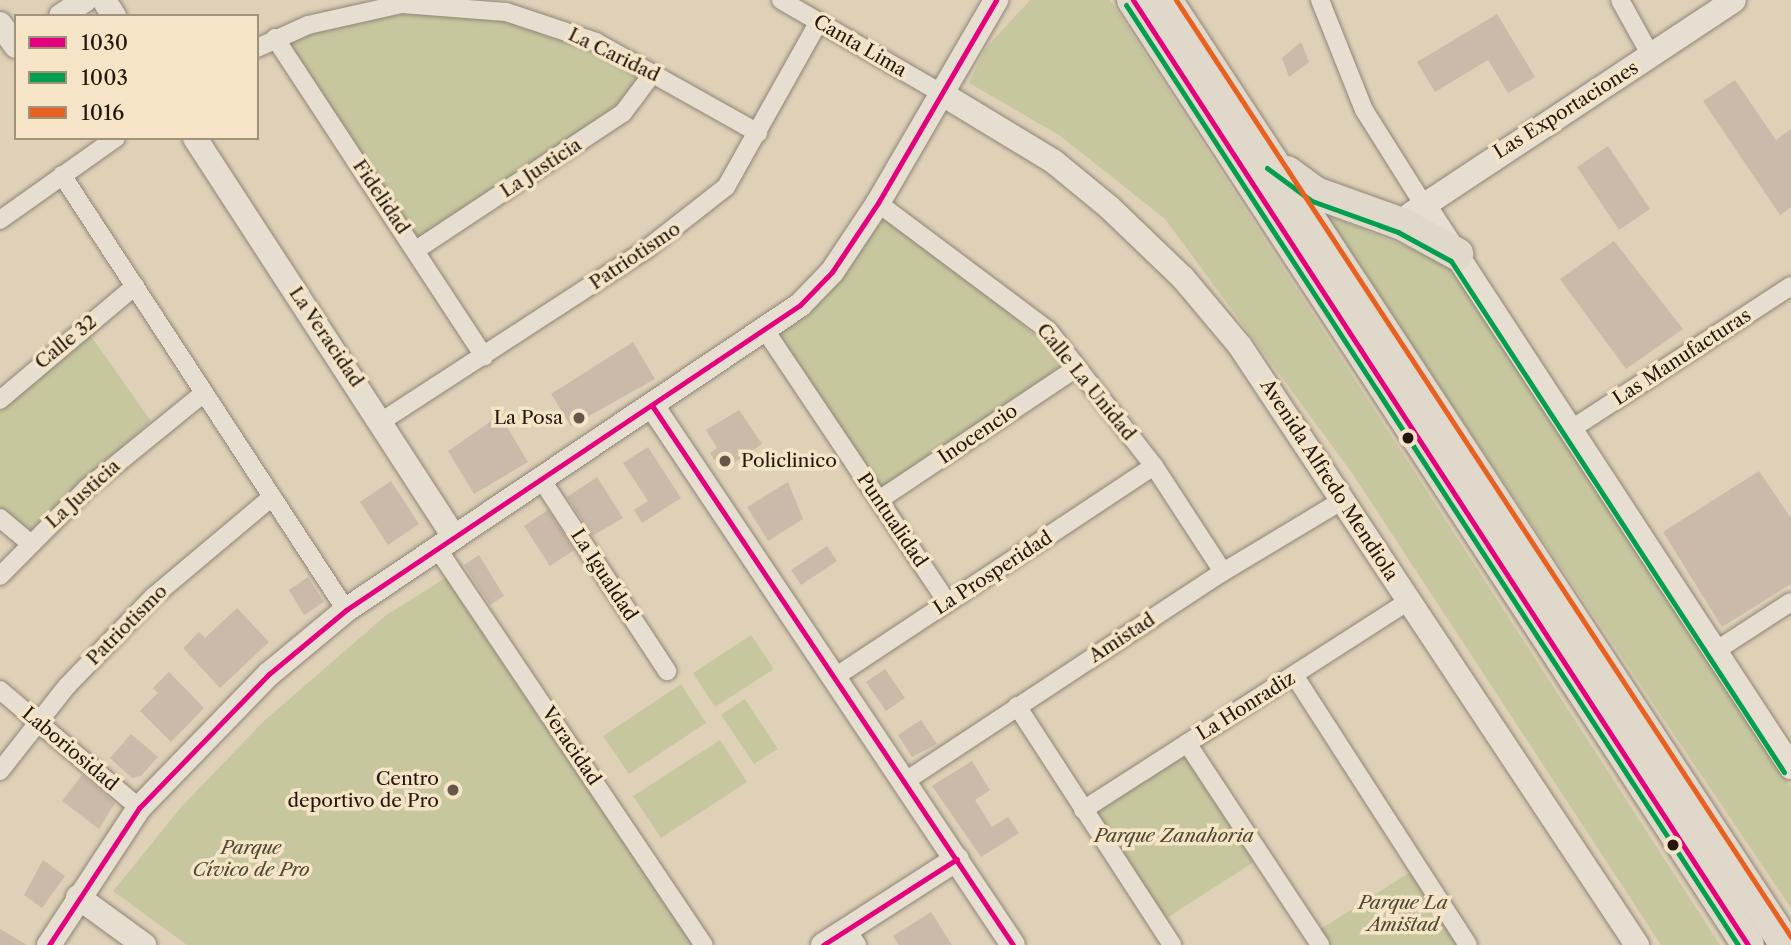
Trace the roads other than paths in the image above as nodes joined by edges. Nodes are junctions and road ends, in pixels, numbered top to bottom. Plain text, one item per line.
1 (85, 0) edge
2 (781, 0) edge
3 (996, 0) edge
4 (1133, 0) edge
5 (1166, 0) edge
6 (1320, 0) edge
7 (1620, 0) edge
8 (1734, 0) edge
9 (64, 14) edge
10 (818, 23) junction
11 (0, 24) edge
12 (275, 38) junction
13 (14, 43) edge
14 (259, 47) edge
15 (1651, 56) junction
16 (653, 73) junction
17 (939, 92) junction
18 (758, 133) junction
19 (113, 140) edge
20 (196, 140) edge
21 (1272, 161) junction
22 (62, 175) junction
23 (878, 203) junction
24 (1412, 213) junction
25 (0, 220) edge
26 (416, 250) junction
27 (1457, 254) joint
28 (135, 286) junction
29 (1791, 286) edge
30 (767, 332) junction
31 (484, 356) junction
32 (1076, 368) junction
33 (205, 393) junction
34 (0, 400) edge
35 (653, 407) junction
36 (382, 421) junction
37 (1573, 428) junction
38 (1154, 466) junction
39 (541, 479) junction
40 (272, 497) junction
41 (879, 500) junction
42 (1343, 500) junction
43 (0, 517) edge
44 (30, 542) junction
45 (446, 543) junction
46 (1223, 572) junction
47 (0, 576) edge
48 (1408, 601) junction
49 (947, 602) junction
50 (1791, 603) edge
51 (346, 610) junction
52 (1717, 650) junction
53 (667, 671) dead end
54 (1294, 675) junction
55 (832, 679) junction
56 (0, 690) edge
57 (1017, 706) junction
58 (37, 722) junction
59 (1187, 743) junction
60 (1791, 767) edge
61 (0, 771) edge
62 (904, 782) junction
63 (139, 808) junction
64 (1083, 810) junction
65 (957, 859) junction
66 (78, 897) junction
67 (852, 937) edge
68 (49, 945) edge
69 (144, 945) edge
70 (704, 945) edge
71 (823, 945) edge
72 (1013, 945) edge
73 (1172, 945) edge
74 (1320, 945) edge
75 (1468, 945) edge
76 (1637, 945) edge
77 (1748, 945) edge
78 (1786, 945) edge

1 - 9 street
2 - 10 street, Canta Lima
3 - 17 street
4 - 77 highway
5 - 21 highway
6 - 24 street
7 - 15 street
8 - 15 street, Las Exportaciones
10 - 17 street, Canta Lima
10 - 18 street, Patriotismo
11 - 13 street
12 - 14 street, La Caridad
12 - 16 street, La Caridad
12 - 26 street, Fidelidad
15 - 24 street, Las Exportaciones
16 - 18 street, La Caridad
16 - 26 street, La Justicia
17 - 23 street
17 - 42 street, Avenida Alfredo Mendiola
18 - 31 street, Patriotismo
19 - 22 street
20 - 36 street, La Veracidad
21 - 24 highway
21 - 78 highway
22 - 25 street
22 - 28 street
23 - 30 street
23 - 32 street, Calle La Unidad
24 - 27 highway
26 - 31 street, Fidelidad
27 - 37 street
28 - 33 street
28 - 34 street, Calle 32
29 - 37 street, Las Manufacturas
30 - 35 street
30 - 41 street, Puntualidad
31 - 36 street, Patriotismo
32 - 38 street, Calle La Unidad
32 - 41 street, Inocencio
33 - 40 street
33 - 44 street, La Justicia
35 - 39 street
35 - 55 street
36 - 45 street, La Veracidad
37 - 52 street
38 - 46 street, Calle La Unidad
38 - 49 street, La Prosperidad
39 - 45 street
39 - 53 street, La Igualdad
40 - 51 street
40 - 58 street, Patriotismo
41 - 49 street, Puntualidad
42 - 46 street, Amistad
42 - 48 street, Avenida Alfredo Mendiola
43 - 44 street
44 - 47 street, La Justicia
45 - 51 street
45 - 70 street, Veracidad
46 - 57 street, Amistad
48 - 54 street, La Honradiz
48 - 76 street, Avenida Alfredo Mendiola
49 - 55 street, La Prosperidad
50 - 52 street
51 - 63 street
52 - 60 street
54 - 59 street, La Honradiz
54 - 75 street
55 - 62 street
56 - 58 street, Laboriosidad
57 - 62 street, Amistad
57 - 64 street
58 - 61 street, Patriotismo
58 - 63 street, Laboriosidad
59 - 64 street, La Honradiz
59 - 74 street
62 - 65 street
63 - 66 street
64 - 73 street
65 - 67 street
65 - 72 street
66 - 68 street
66 - 69 street
67 - 71 street

